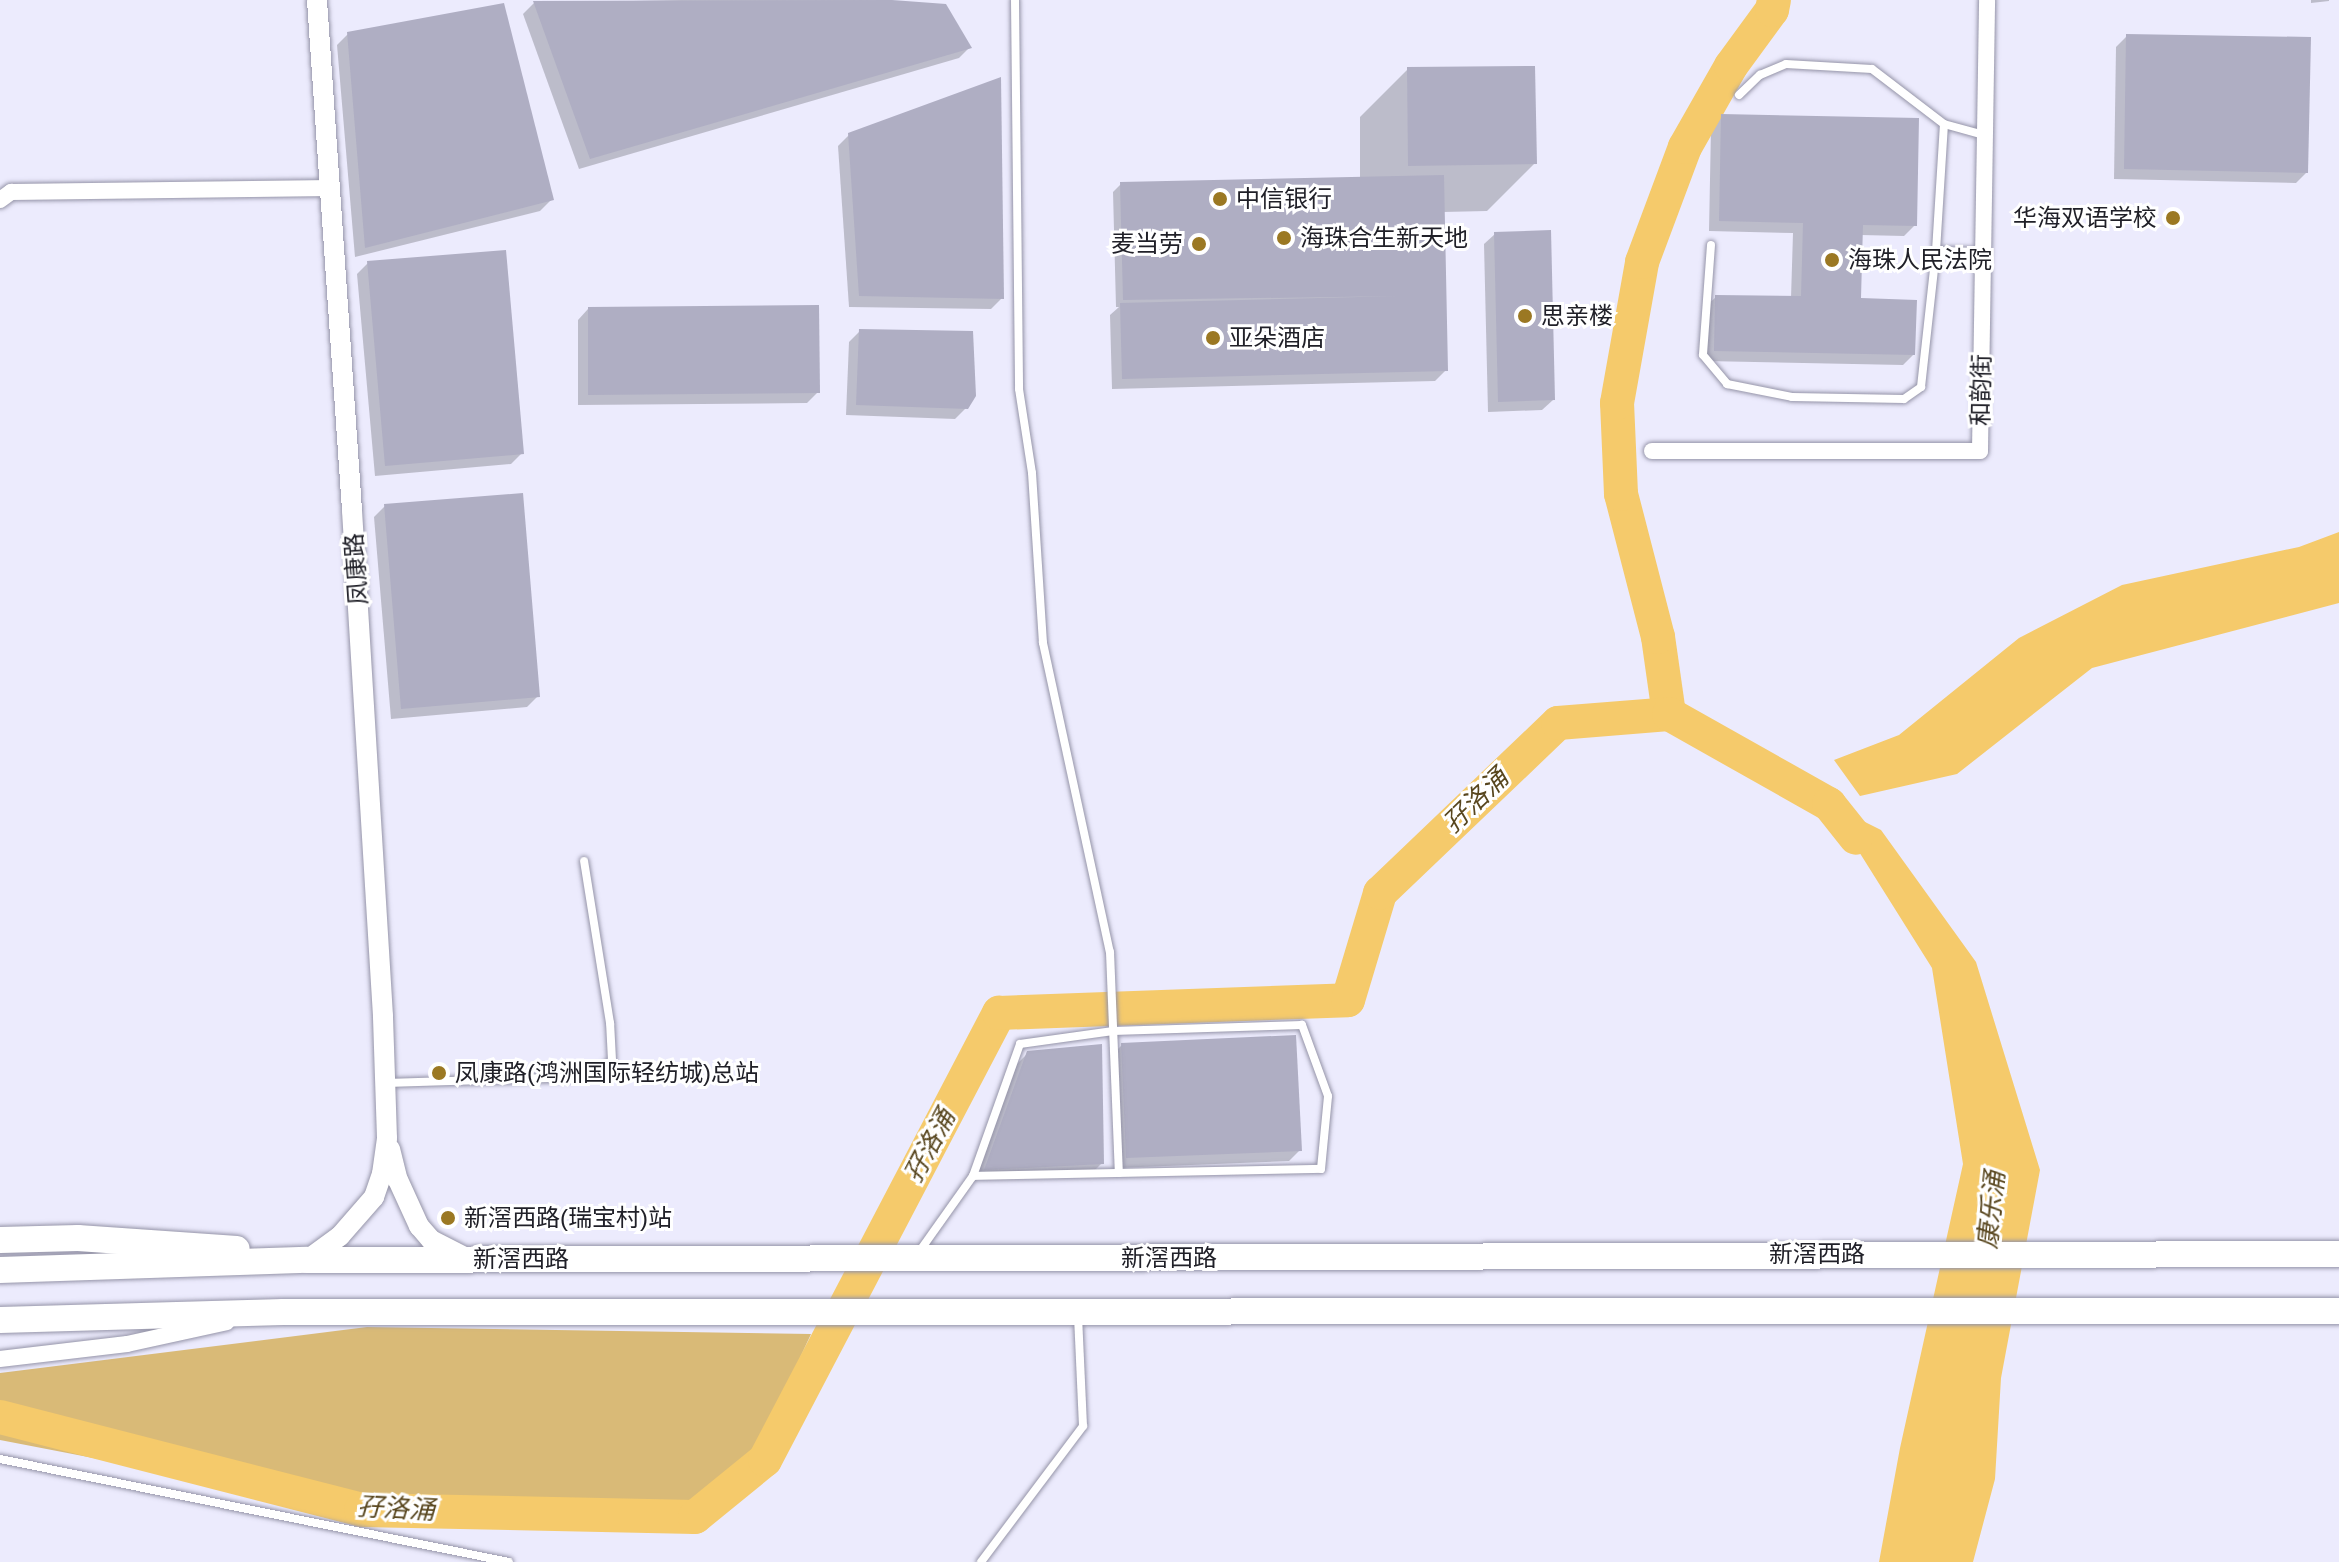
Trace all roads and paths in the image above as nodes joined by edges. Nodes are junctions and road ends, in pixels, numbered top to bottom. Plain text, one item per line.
1 (317, 0) edge
2 (1015, 0) edge
3 (1987, 0) edge
4 (1739, 95) dead end
5 (1944, 124) junction
6 (1985, 135) junction
7 (332, 188) junction
8 (0, 200) edge
9 (1711, 245) dead end
10 (1936, 251) junction
11 (1983, 252) junction
12 (1652, 451) dead end
13 (584, 861) dead end
14 (1113, 1031) junction
15 (385, 1083) junction
16 (387, 1138) junction
17 (1119, 1173) junction
18 (973, 1176) junction
19 (0, 1240) edge
20 (2339, 1254) edge
21 (469, 1259) junction
22 (914, 1259) junction
23 (307, 1260) junction
24 (0, 1270) edge
25 (1078, 1310) junction
26 (2339, 1311) edge
27 (283, 1312) junction
28 (2, 1320) edge
29 (0, 1359) edge
30 (0, 1459) edge
31 (509, 1562) edge
32 (981, 1562) edge

1 - 7 street, 凤康路
2 - 14 lane
3 - 6 street, 和韵街
4 - 5 lane
5 - 6 lane
5 - 10 lane
6 - 11 street, 和韵街
7 - 8 street
7 - 15 street, 凤康路
9 - 10 lane
10 - 11 lane
11 - 12 street, 和韵街
13 - 15 lane
14 - 17 lane
14 - 17 lane
14 - 18 lane
15 - 16 street, 凤康路
16 - 21 street
16 - 23 street
17 - 18 lane
18 - 22 lane
19 - 23 highway
20 - 22 highway, 新滘西路
21 - 22 highway, 新滘西路
21 - 23 highway, 新滘西路
23 - 24 highway, 新滘西路
25 - 26 highway
25 - 27 highway
25 - 32 lane
27 - 28 highway
27 - 29 street
30 - 31 lane

